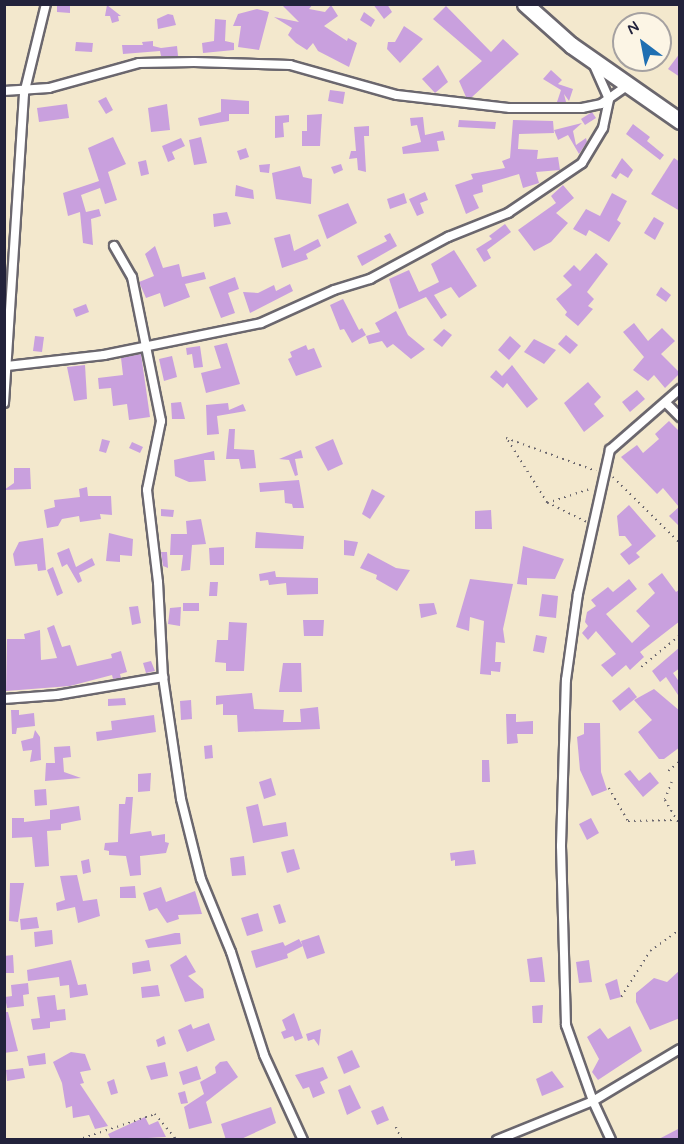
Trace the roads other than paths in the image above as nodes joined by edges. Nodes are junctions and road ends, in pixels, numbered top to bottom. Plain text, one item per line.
1 (46, 4) edge
2 (525, 4) edge
3 (592, 61) junction
4 (627, 86) junction
5 (26, 87) junction
6 (4, 91) edge
7 (609, 99) junction
8 (680, 121) edge
9 (15, 244) junction
10 (4, 246) edge
11 (114, 246) dead end
12 (148, 348) junction
13 (7, 366) junction
14 (680, 389) edge
15 (4, 403) edge
16 (666, 403) junction
17 (680, 417) edge
18 (163, 677) junction
19 (4, 699) edge
20 (680, 1049) edge
21 (593, 1101) junction
22 (303, 1140) edge
23 (496, 1140) edge
24 (611, 1140) edge

1 - 5 street
2 - 3 highway
3 - 4 highway
3 - 7 street
4 - 7 street
4 - 8 highway
5 - 6 street
5 - 7 street
5 - 9 street
7 - 12 street
9 - 10 street
9 - 13 street
11 - 12 street
12 - 13 street
12 - 18 street
13 - 15 street
14 - 16 street
16 - 17 street
16 - 21 street
18 - 19 street
18 - 22 street
20 - 21 street
21 - 23 street
21 - 24 street

